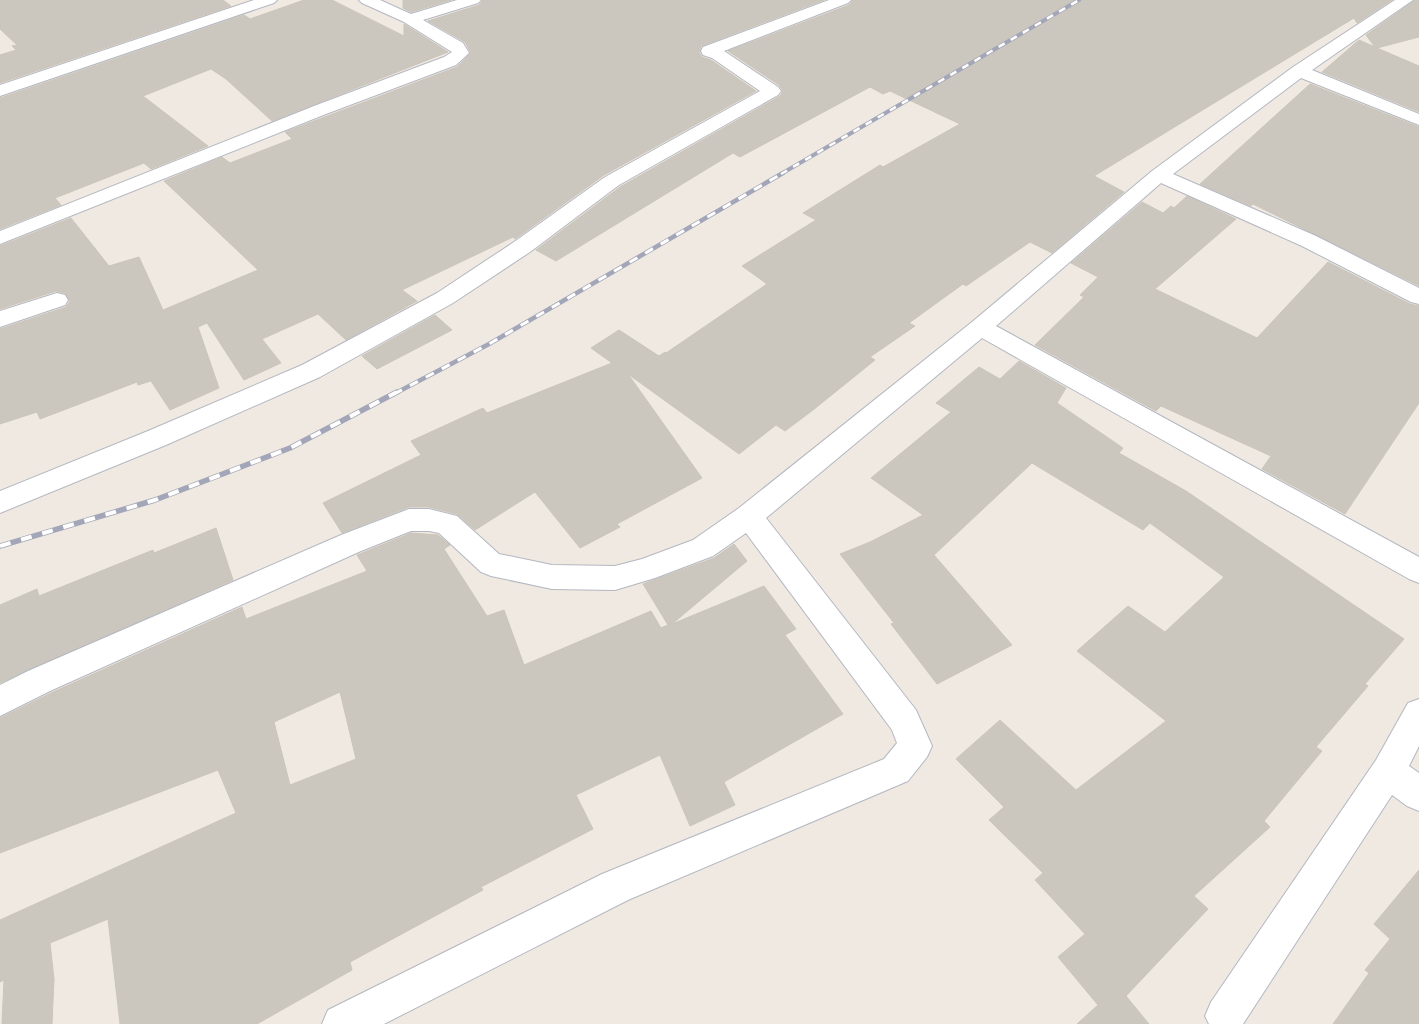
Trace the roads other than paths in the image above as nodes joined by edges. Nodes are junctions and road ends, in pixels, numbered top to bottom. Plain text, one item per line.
1 (269, 0) edge
2 (367, 0) edge
3 (473, 0) edge
4 (841, 0) edge
5 (1405, 0) edge
6 (410, 19) junction
7 (1299, 71) junction
8 (0, 91) edge
9 (1419, 120) edge
10 (1158, 174) junction
11 (0, 238) edge
12 (1419, 297) edge
13 (57, 300) dead end
14 (0, 319) edge
15 (980, 327) junction
16 (0, 502) edge
17 (749, 516) junction
18 (1419, 571) edge
19 (0, 701) edge
20 (1419, 714) edge
21 (1388, 771) junction
22 (1419, 794) edge
23 (1225, 1016) dead end
24 (342, 1024) edge

1 - 8 street
2 - 6 street
3 - 6 street
4 - 16 street
5 - 7 street
6 - 11 street
7 - 9 street
7 - 10 street
10 - 12 street
10 - 15 street
13 - 14 street
15 - 17 street
15 - 18 street
17 - 19 street
17 - 24 street
20 - 21 street
21 - 22 street
21 - 23 street

